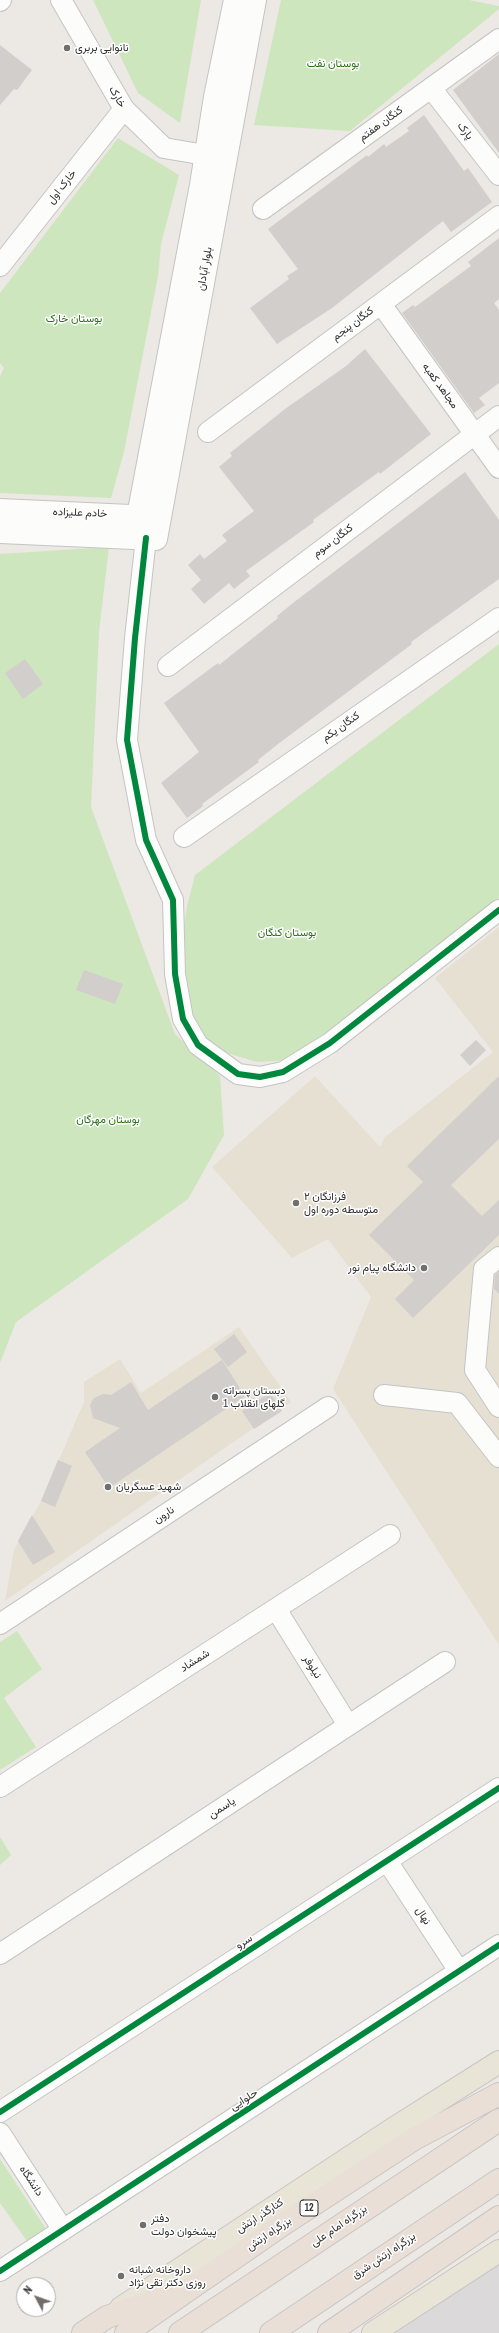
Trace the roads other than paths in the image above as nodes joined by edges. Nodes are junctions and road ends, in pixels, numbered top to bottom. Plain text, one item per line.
1 (61, 0) edge
2 (235, 0) edge
3 (255, 0) edge
4 (499, 39) edge
5 (432, 88) junction
6 (124, 109) junction
7 (215, 156) junction
8 (499, 175) edge
9 (263, 209) dead end
10 (499, 216) edge
11 (0, 266) edge
12 (381, 304) junction
13 (499, 416) edge
14 (208, 432) dead end
15 (475, 435) junction
16 (499, 468) edge
17 (0, 510) edge
18 (137, 515) junction
19 (0, 532) edge
20 (149, 533) junction
21 (499, 618) edge
22 (168, 666) dead end
23 (184, 836) dead end
24 (499, 910) edge
25 (499, 1257) edge
26 (384, 1395) dead end
27 (328, 1407) dead end
28 (499, 1407) edge
29 (499, 1457) edge
30 (390, 1535) dead end
31 (276, 1608) junction
32 (0, 1624) edge
33 (445, 1662) dead end
34 (348, 1725) junction
35 (0, 1787) edge
36 (499, 1788) edge
37 (387, 1861) junction
38 (499, 1945) edge
39 (0, 1954) edge
40 (460, 1971) junction
41 (499, 2062) edge
42 (499, 2094) edge
43 (0, 2112) edge
44 (499, 2120) edge
45 (0, 2133) edge
46 (367, 2146) junction
47 (499, 2180) edge
48 (308, 2208) junction
49 (499, 2217) edge
50 (63, 2230) junction
51 (499, 2251) edge
52 (0, 2271) edge
53 (188, 2289) junction
54 (107, 2317) junction
55 (83, 2333) edge
56 (126, 2333) edge
57 (180, 2333) edge
58 (271, 2333) edge
59 (329, 2333) edge
60 (373, 2333) edge

1 - 6 street, خارک
2 - 7 main road, بلوار آبادان
3 - 7 main road, بلوار آبادان
4 - 5 street, کنگان هفتم
5 - 8 street, پارک
5 - 9 street, کنگان هفتم
6 - 7 street, خارک
6 - 11 street, خارک اول
7 - 18 main road, بلوار آبادان
7 - 20 main road, بلوار آبادان
10 - 12 street, کنگان پنجم
12 - 14 street, کنگان پنجم
12 - 15 street, مجاهد کعبه
13 - 15 street, کنگان سوم
15 - 16 street, مجاهد کعبه
15 - 22 street, کنگان سوم
17 - 18 main road, خادم علیزاده
18 - 20 main road, بلوار آبادان
19 - 20 main road, خادم علیزاده
20 - 24 street
21 - 23 street, کنگان یکم
25 - 28 street
26 - 29 street
27 - 32 street, نارون
30 - 31 street, شمشاد
31 - 34 street, نیلوفر
31 - 35 street, شمشاد
33 - 34 street, یاسمن
34 - 39 street, یاسمن
36 - 37 street, سرو
37 - 40 street, نهال
37 - 43 street, سرو
38 - 40 street, حلوایی
40 - 50 street, حلوایی
41 - 46 main road, کنارگذر ارتش
42 - 48 highway, بزرگراه ارتش / 12
44 - 57 highway, بزرگراه امام علی
45 - 50 street, دانشگاه
46 - 48 main road
46 - 54 main road, کنارگذر ارتش
47 - 58 highway, بزرگراه ارتش شرق
48 - 53 highway, بزرگراه ارتش / 12
49 - 59 highway
50 - 52 street, حلوایی
51 - 60 main road
53 - 54 highway
53 - 56 highway, بزرگراه ارتش / 12
54 - 55 highway, کنارگذر ارتش

